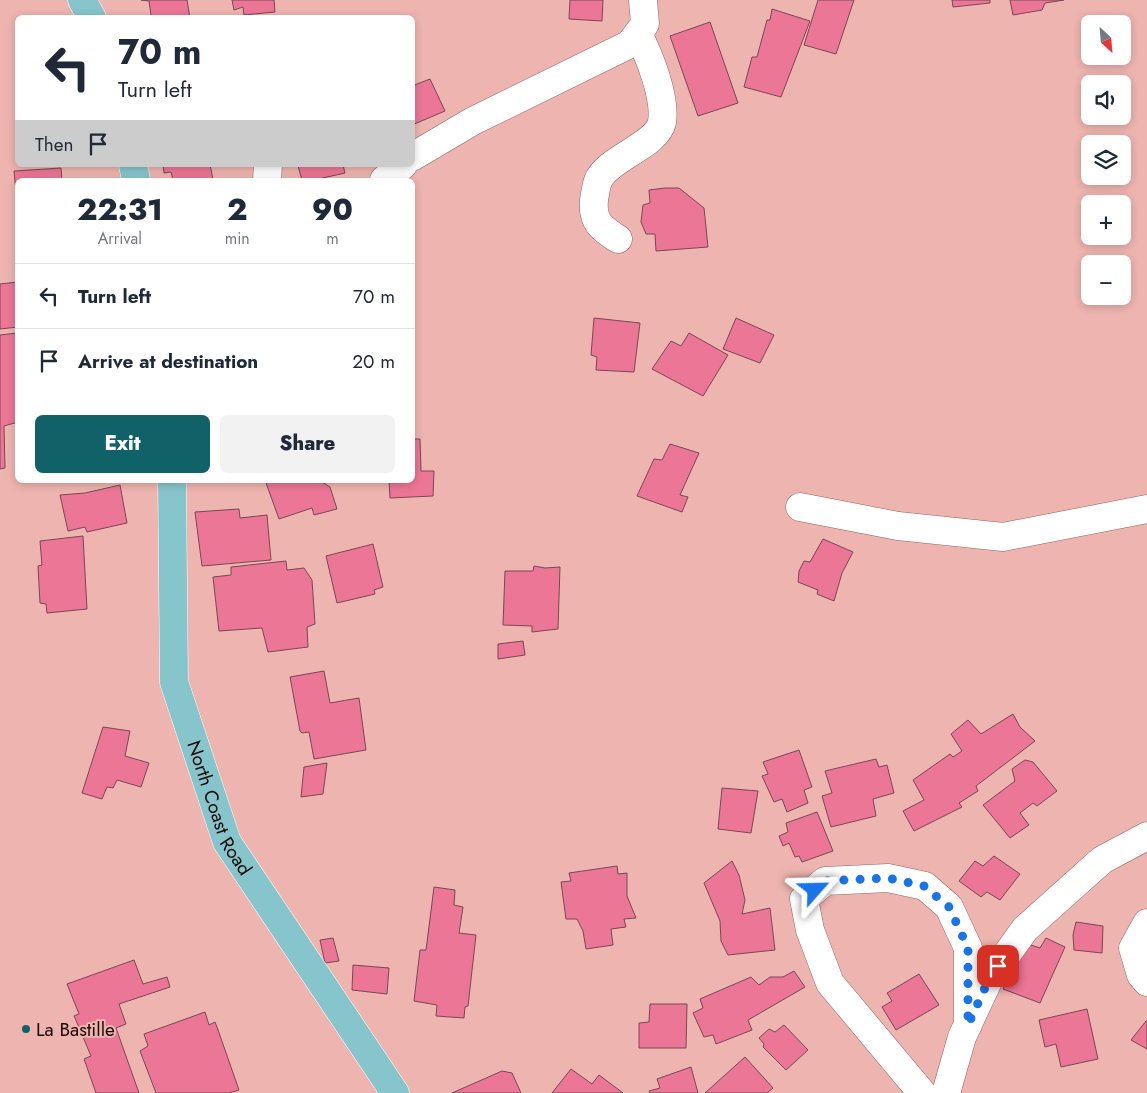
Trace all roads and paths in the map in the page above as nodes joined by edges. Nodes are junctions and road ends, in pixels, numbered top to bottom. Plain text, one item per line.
1 (82, 0) edge
2 (643, 0) edge
3 (90, 15) edge
4 (638, 34) junction
5 (415, 155) edge
6 (400, 167) edge
7 (387, 178) edge
8 (618, 239) dead end
9 (172, 483) edge
10 (800, 507) dead end
11 (1147, 509) edge
12 (1147, 836) edge
13 (1147, 923) edge
14 (1147, 982) edge
15 (968, 1025) junction
16 (395, 1093) edge
17 (922, 1093) edge
18 (946, 1093) edge

1 - 3 main road
2 - 4 street
4 - 5 street
4 - 8 street
6 - 7 street
9 - 16 main road, North Coast Road
10 - 11 street
12 - 15 street
13 - 14 street
15 - 17 street
15 - 18 street

